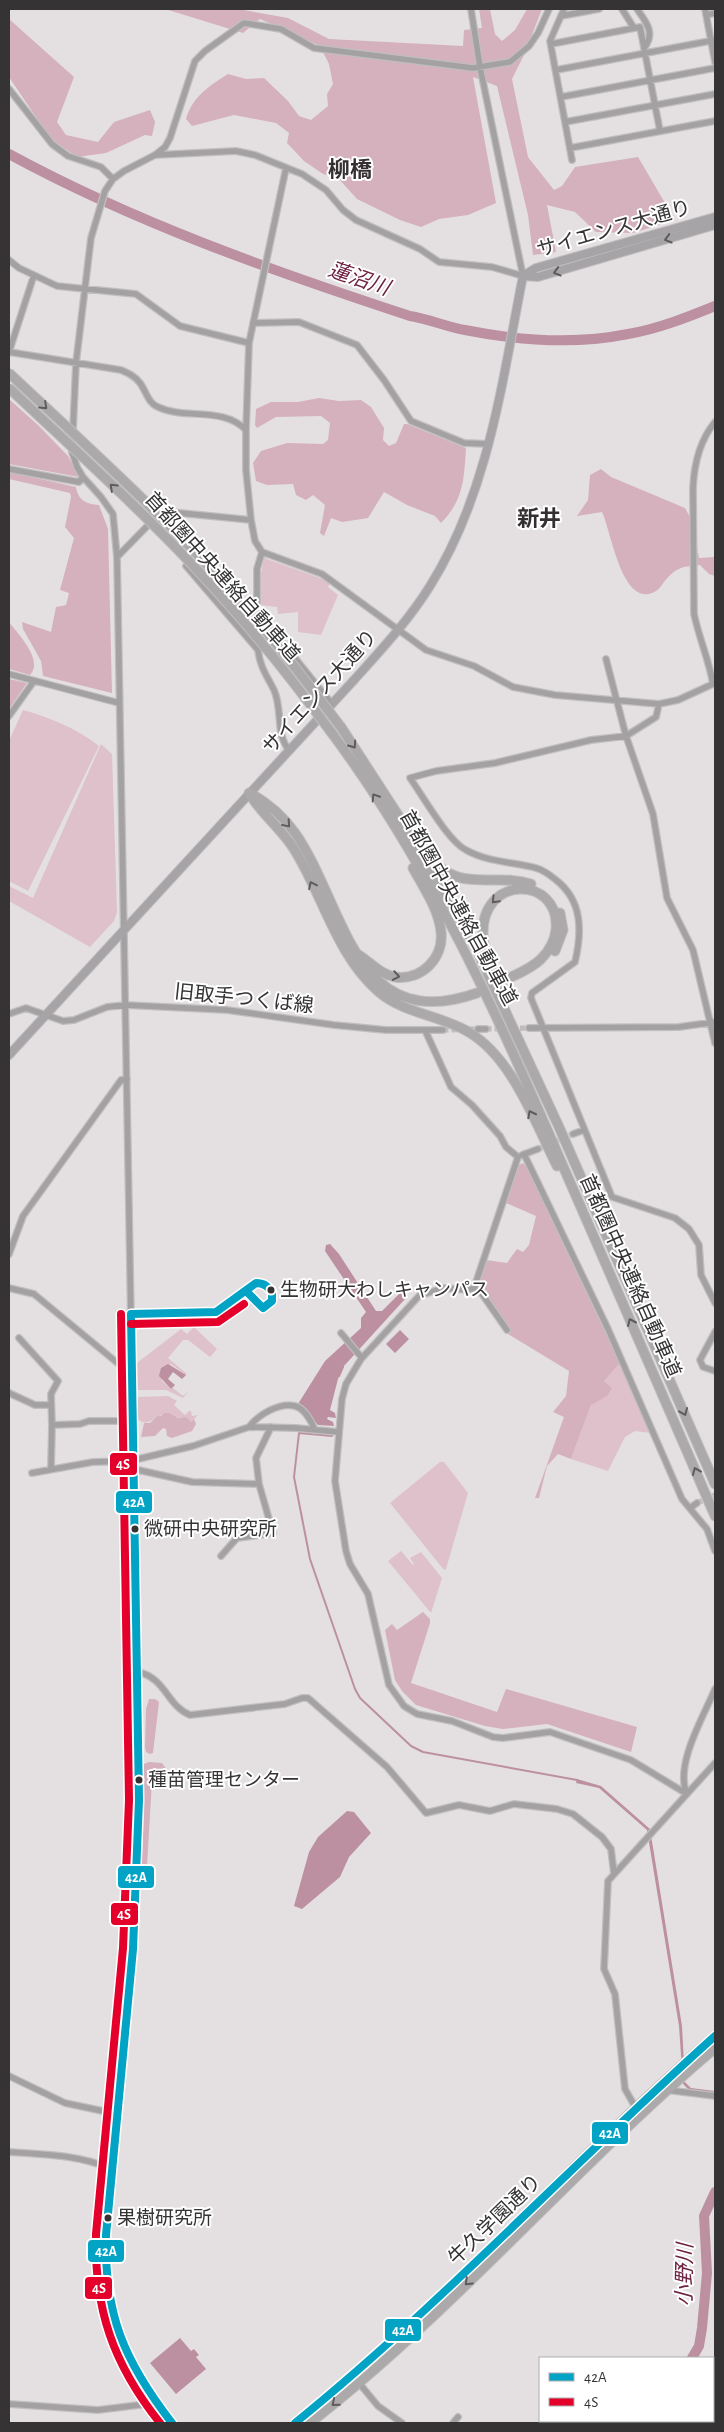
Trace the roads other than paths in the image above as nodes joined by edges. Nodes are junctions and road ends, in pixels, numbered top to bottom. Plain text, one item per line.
1 (471, 9) edge
2 (549, 9) edge
3 (564, 9) edge
4 (599, 9) edge
5 (622, 9) edge
6 (637, 9) edge
7 (706, 12) edge
8 (715, 13) edge
9 (561, 16) junction
10 (634, 28) junction
11 (713, 41) edge
12 (551, 44) junction
13 (644, 51) junction
14 (715, 62) edge
15 (480, 67) junction
16 (715, 68) edge
17 (556, 70) junction
18 (650, 81) junction
19 (9, 89) edge
20 (715, 94) edge
21 (560, 97) junction
22 (655, 106) junction
23 (715, 121) edge
24 (565, 122) junction
25 (660, 131) junction
26 (570, 148) junction
27 (155, 155) junction
28 (572, 160) dead end
29 (286, 168) junction
30 (113, 179) junction
31 (715, 217) edge
32 (715, 225) edge
33 (9, 260) edge
34 (34, 275) junction
35 (523, 276) junction
36 (85, 288) junction
37 (253, 323) junction
38 (250, 343) junction
39 (9, 352) edge
40 (76, 363) junction
41 (9, 373) edge
42 (9, 388) edge
43 (715, 422) edge
44 (246, 430) junction
45 (489, 444) junction
46 (9, 469) edge
47 (83, 477) junction
48 (252, 520) junction
49 (262, 552) junction
50 (117, 556) junction
51 (186, 566) dead end
52 (274, 631) junction
53 (398, 631) junction
54 (255, 646) junction
55 (606, 658) dead end
56 (9, 674) edge
57 (34, 681) junction
58 (714, 683) edge
59 (618, 701) junction
60 (119, 703) junction
61 (332, 704) junction
62 (659, 704) junction
63 (9, 716) edge
64 (626, 736) junction
65 (289, 750) junction
66 (365, 762) junction
67 (249, 793) junction
68 (402, 838) junction
69 (124, 930) junction
70 (355, 952) junction
71 (374, 985) junction
72 (125, 1005) junction
73 (9, 1014) edge
74 (45, 1016) junction
75 (712, 1023) edge
76 (530, 1028) tunnel mouth
77 (545, 1028) junction
78 (478, 1029) tunnel mouth
79 (486, 1029) tunnel mouth
80 (426, 1030) junction
81 (443, 1030) tunnel mouth
82 (715, 1043) edge
83 (9, 1055) edge
84 (126, 1079) junction
85 (559, 1127) junction
86 (584, 1130) junction
87 (573, 1134) tunnel mouth
88 (538, 1149) tunnel mouth
89 (524, 1154) junction
90 (518, 1158) junction
91 (593, 1235) junction
92 (9, 1254) edge
93 (9, 1288) edge
94 (474, 1288) junction
95 (715, 1303) edge
96 (507, 1330) dead end
97 (715, 1332) edge
98 (341, 1333) dead end
99 (19, 1338) dead end
100 (360, 1356) junction
101 (715, 1371) edge
102 (132, 1375) junction
103 (9, 1393) edge
104 (51, 1405) junction
105 (134, 1421) junction
106 (52, 1425) junction
107 (249, 1427) junction
108 (271, 1427) junction
109 (315, 1430) junction
110 (338, 1432) junction
111 (134, 1460) junction
112 (134, 1468) junction
113 (51, 1469) junction
114 (32, 1473) dead end
115 (259, 1484) junction
116 (715, 1484) edge
117 (697, 1503) tunnel mouth
118 (690, 1508) junction
119 (715, 1516) edge
120 (715, 1551) edge
121 (221, 1556) dead end
122 (138, 1672) junction
123 (715, 1689) edge
124 (715, 1763) edge
125 (687, 1794) junction
126 (614, 1874) junction
127 (715, 2036) edge
128 (715, 2048) edge
129 (9, 2076) edge
130 (667, 2090) junction
131 (715, 2096) edge
132 (638, 2111) junction
133 (117, 2114) junction
134 (9, 2152) edge
135 (112, 2169) junction
136 (359, 2383) junction
137 (156, 2403) junction
138 (9, 2404) edge
139 (458, 2417) dead end
140 (172, 2423) edge
141 (295, 2423) edge
142 (310, 2423) edge
143 (402, 2423) edge
144 (452, 2423) edge

1 - 15 street
2 - 15 street
3 - 9 street
4 - 9 street
5 - 10 street
6 - 13 street
7 - 8 street
7 - 11 street
9 - 12 street
10 - 12 street
10 - 13 street
11 - 13 street
11 - 14 street
12 - 17 street
13 - 17 street
13 - 18 street
15 - 27 street
15 - 35 street
16 - 18 street
17 - 21 street
18 - 21 street
18 - 22 street
19 - 30 street
20 - 22 street
21 - 24 street
22 - 24 street
22 - 25 street
23 - 25 street
24 - 26 street
25 - 26 street
26 - 28 street
27 - 29 street
27 - 30 street
29 - 35 street
29 - 37 street
30 - 36 street
31 - 35 main road, サイエンス大通り
32 -> 35 main road, サイエンス大通り
33 - 34 street
34 - 36 street
34 - 39 street
35 - 45 main road, サイエンス大通り
36 - 38 street
36 - 40 street
37 - 38 street
37 - 45 street
38 - 44 street
39 - 40 street
40 - 44 street
40 - 47 street
41 -> 66 highway, 首都圏中央連絡自動車道, bridge
68 -> 42 highway, 首都圏中央連絡自動車道, bridge
43 - 58 street
44 - 48 street
45 - 53 main road, サイエンス大通り
46 - 47 street
47 - 50 street
48 - 49 street
48 - 50 street
49 - 52 street
49 - 53 street
50 - 60 street
51 - 54 street
52 - 54 street
52 - 61 street
53 - 59 street
53 - 61 main road, サイエンス大通り
54 - 65 street
55 - 59 street
56 - 57 street
57 - 60 street
57 - 63 street
58 - 62 street
59 - 62 street
59 - 64 street
60 - 69 street
61 - 65 main road, サイエンス大通り
62 - 64 street
64 - 75 street
64 - 77 street
65 - 67 main road, サイエンス大通り
66 - 85 highway, 首都圏中央連絡自動車道
66 -> 85 highway
67 - 69 main road, サイエンス大通り
67 -> 70 highway
71 -> 67 highway
70 -> 68 highway
68 - 91 highway, 首都圏中央連絡自動車道
69 - 72 street
69 - 74 main road, サイエンス大通り
70 - 71 highway
91 -> 71 highway
72 - 74 street, 旧取手つくば線
72 - 80 street, 旧取手つくば線
72 - 84 street
73 - 74 street, 旧取手つくば線
74 - 83 main road, サイエンス大通り
75 - 77 street
75 - 82 street
76 - 77 street
77 - 86 street
78 - 79 street
80 - 81 street, 旧取手つくば線
80 - 90 street
84 - 92 street
84 - 102 street
85 -> 116 highway, 首都圏中央連絡自動車道
86 - 87 street
86 - 95 street
88 - 89 street
89 - 90 street
89 - 118 street
90 - 94 street
119 -> 91 highway, 首都圏中央連絡自動車道
93 - 102 street
94 - 96 street
94 - 100 street
97 - 101 street
98 - 100 street
99 - 104 street
100 - 110 street
102 - 105 street
103 - 104 street
104 - 106 street
105 - 106 street
105 - 111 street
106 - 113 street
107 - 108 street
107 - 109 street
107 - 111 street
108 - 109 street
108 - 115 street
109 - 110 street
110 - 125 street
111 - 112 street
111 - 113 street
112 - 115 street
112 - 122 street
113 - 114 street
115 - 121 street
117 - 118 street
118 - 120 street
122 - 126 street
122 - 133 street
123 - 125 street
124 - 125 street
125 - 126 street
126 - 132 street
127 - 132 highway, 牛久学園通り
128 - 130 highway, 牛久学園通り
129 - 133 street
130 - 131 street
130 - 132 highway, 牛久学園通り
132 -> 136 highway, 牛久学園通り
132 - 141 highway, 牛久学園通り
133 - 135 street
134 - 135 street
135 - 137 street
136 -> 142 highway, 牛久学園通り
136 - 143 street
137 - 138 street
137 - 140 street
139 - 144 street

